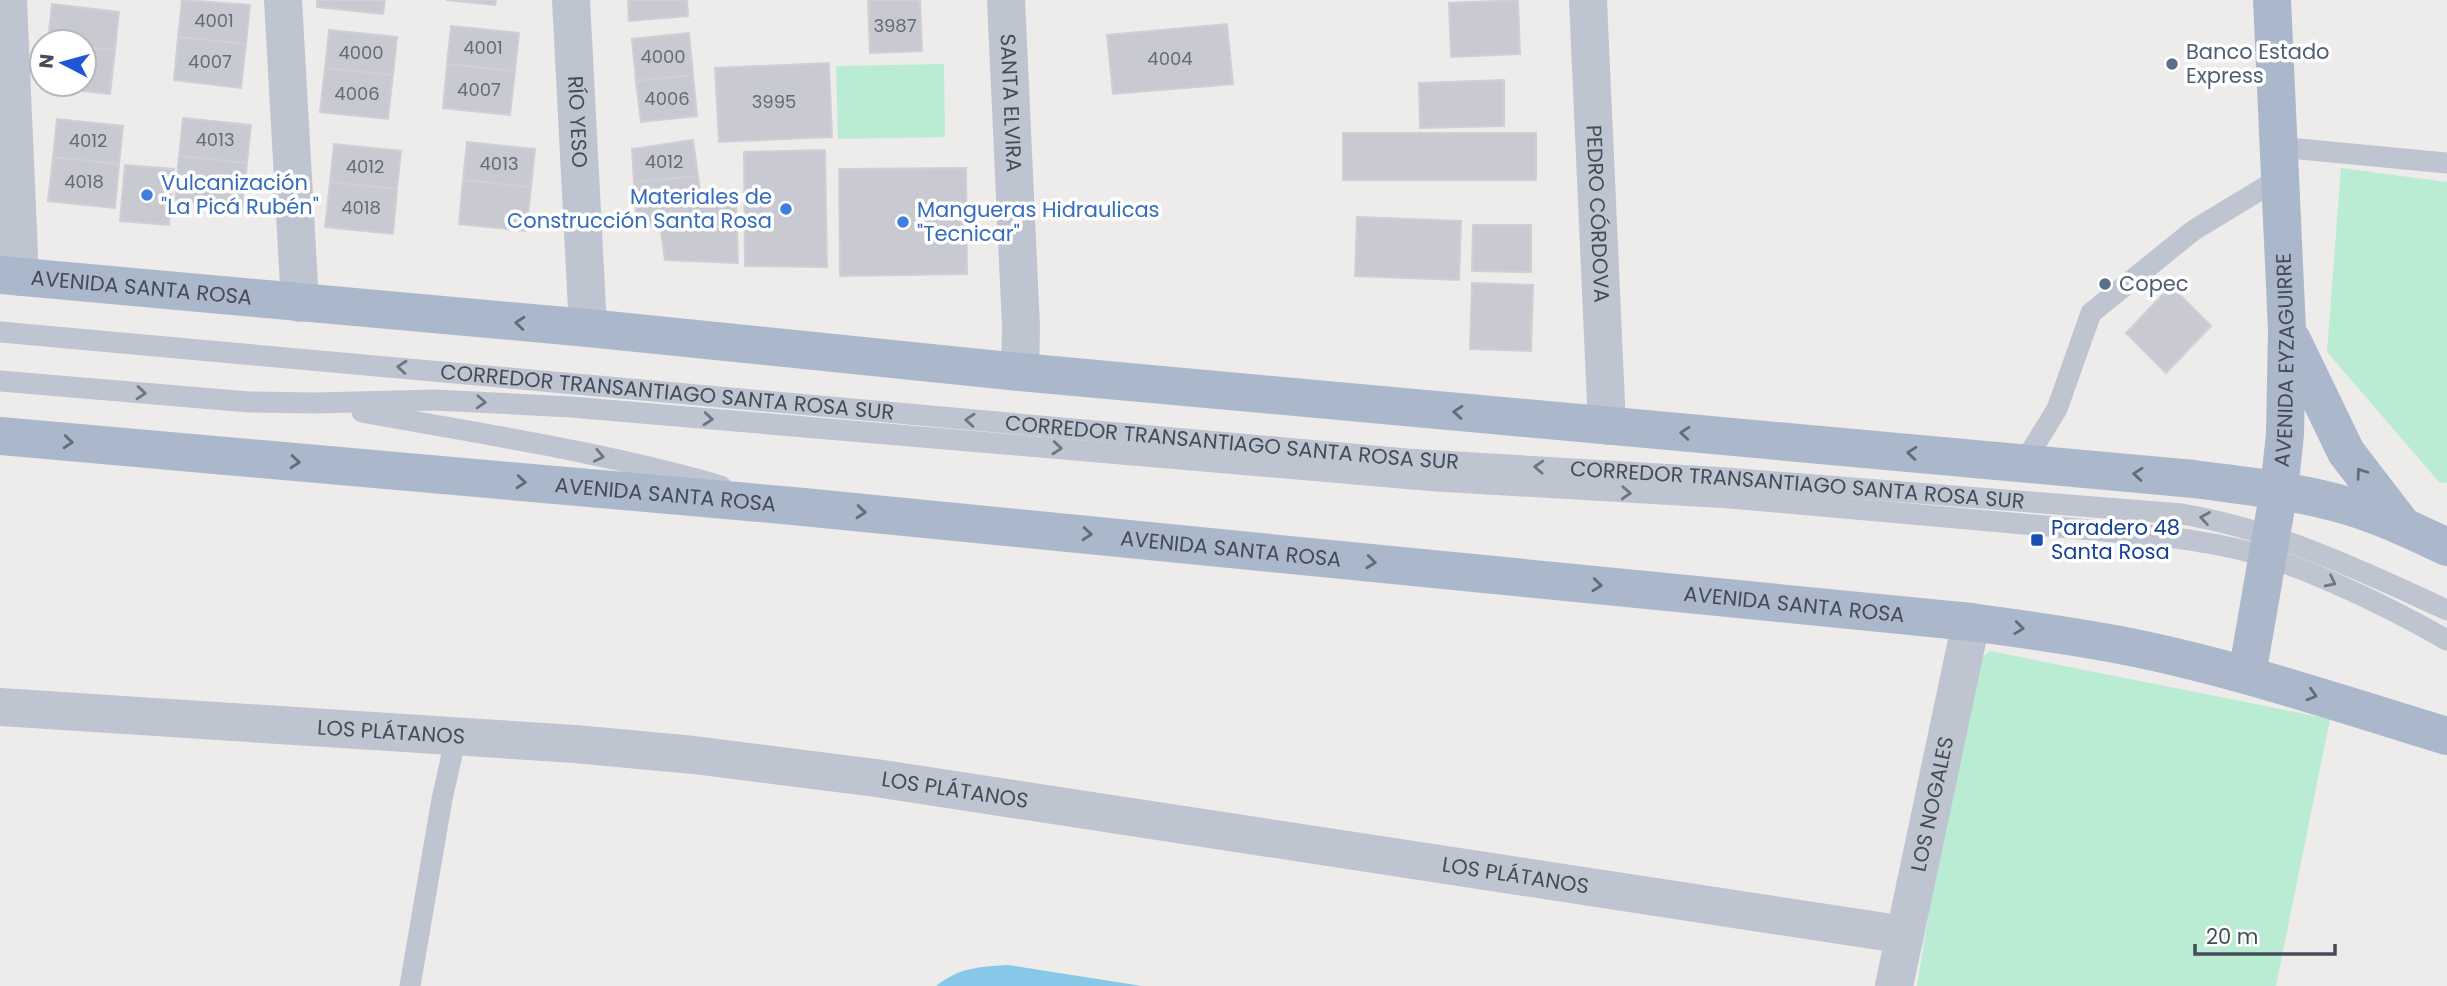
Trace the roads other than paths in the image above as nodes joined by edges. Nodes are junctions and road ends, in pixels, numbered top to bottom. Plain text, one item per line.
1 (8, 0) edge
2 (283, 0) edge
3 (571, 0) edge
4 (1006, 0) edge
5 (1588, 0) edge
6 (2272, 0) edge
7 (2279, 162) junction
8 (2447, 163) edge
9 (10, 276) edge
10 (300, 303) junction
11 (588, 328) junction
12 (2287, 330) junction
13 (0, 332) edge
14 (1020, 372) junction
15 (0, 381) edge
16 (315, 403) junction
17 (1607, 426) junction
18 (0, 436) edge
19 (2023, 464) junction
20 (2279, 490) junction
21 (793, 506) junction
22 (2403, 527) junction
23 (2269, 546) junction
24 (2447, 547) edge
25 (2447, 610) edge
26 (1971, 622) junction
27 (2447, 640) edge
28 (2247, 675) junction
29 (0, 708) edge
30 (2447, 736) edge
31 (456, 737) junction
32 (1905, 935) junction
33 (410, 986) edge
34 (1894, 986) edge

1 - 9 street
2 - 10 street
3 - 11 street, RÍO YESO
4 - 14 street, SANTA ELVIRA
5 - 17 street, PEDRO CÓRDOVA
6 - 7 main road, AVENIDA EYZAGUIRRE
7 - 8 lane
7 - 12 main road, AVENIDA EYZAGUIRRE
7 - 19 lane
9 - 10 main road, AVENIDA SANTA ROSA
11 -> 10 main road, AVENIDA SANTA ROSA
11 - 14 main road, AVENIDA SANTA ROSA
12 - 20 main road, AVENIDA EYZAGUIRRE
22 -> 12 main road
23 -> 13 lane, CORREDOR TRANSANTIAGO SANTA ROSA SUR
17 -> 14 main road, AVENIDA SANTA ROSA
15 -> 16 lane, CORREDOR TRANSANTIAGO SANTA ROSA SUR
16 -> 21 lane, CORREDOR TRANSANTIAGO SANTA ROSA SUR
16 -> 23 lane, CORREDOR TRANSANTIAGO SANTA ROSA SUR
19 -> 17 main road, AVENIDA SANTA ROSA
18 -> 21 main road, AVENIDA SANTA ROSA
20 -> 19 main road, AVENIDA SANTA ROSA
20 - 22 main road, AVENIDA SANTA ROSA
20 - 23 main road, AVENIDA EYZAGUIRRE
21 -> 26 main road, AVENIDA SANTA ROSA
22 - 24 main road, AVENIDA SANTA ROSA
23 - 25 lane, CORREDOR TRANSANTIAGO SANTA ROSA SUR
23 -> 27 lane, CORREDOR TRANSANTIAGO SANTA ROSA SUR
23 - 28 main road, AVENIDA EYZAGUIRRE
26 -> 28 main road, AVENIDA SANTA ROSA
26 - 32 street, LOS NOGALES
28 -> 30 main road, AVENIDA SANTA ROSA
29 - 31 street, LOS PLÁTANOS
31 - 32 street, LOS PLÁTANOS
31 - 33 lane
32 - 34 street, LOS NOGALES

